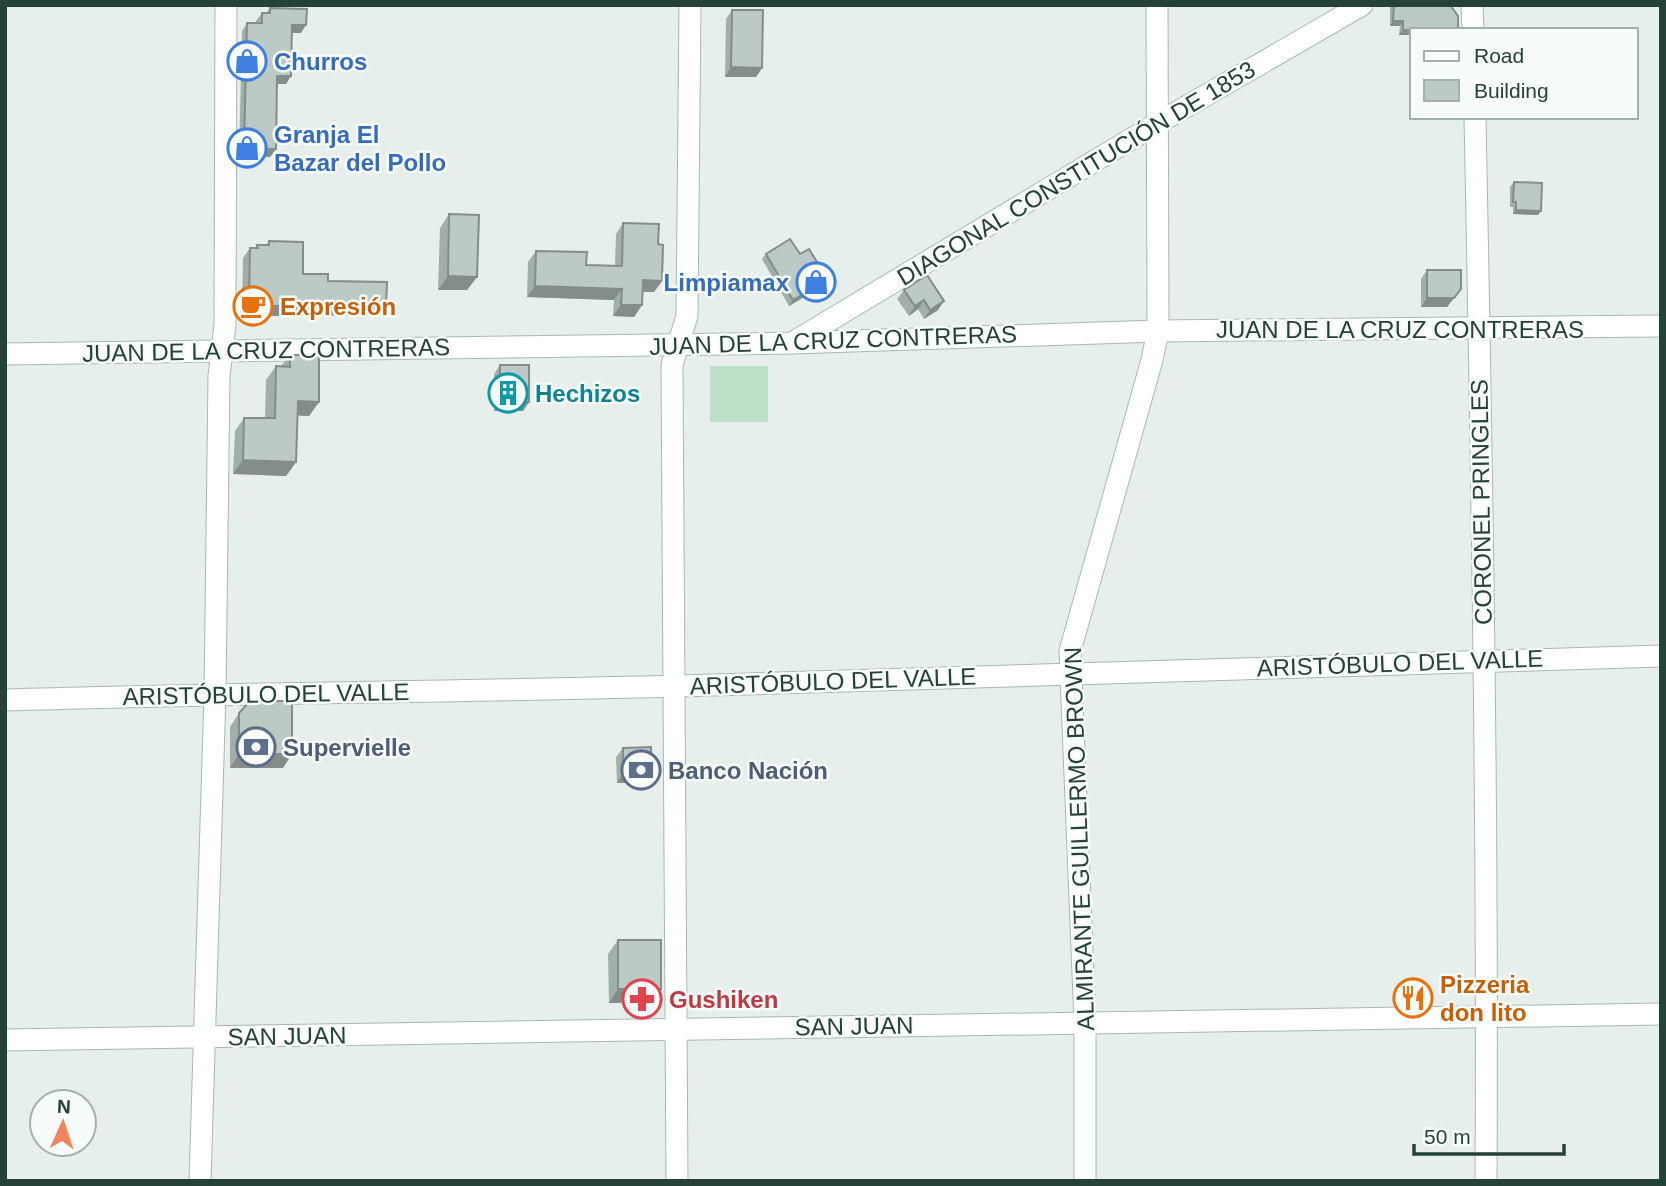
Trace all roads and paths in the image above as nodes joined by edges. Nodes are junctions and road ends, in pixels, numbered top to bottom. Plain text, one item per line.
1 (226, 5) edge
2 (690, 5) edge
3 (1157, 5) edge
4 (1362, 5) edge
5 (1472, 5) edge
6 (1473, 28) edge
7 (1475, 119) edge
8 (1158, 123) junction
9 (1661, 326) edge
10 (1479, 328) junction
11 (1158, 331) junction
12 (792, 343) junction
13 (678, 345) junction
14 (222, 351) junction
15 (5, 354) edge
16 (1661, 656) edge
17 (1483, 660) junction
18 (1069, 673) junction
19 (674, 686) junction
20 (215, 694) junction
21 (5, 700) edge
22 (1661, 1014) edge
23 (1487, 1017) junction
24 (1085, 1023) junction
25 (675, 1028) junction
26 (205, 1037) junction
27 (5, 1040) edge
28 (200, 1181) edge
29 (677, 1181) edge
30 (1085, 1181) edge
31 (1486, 1181) edge

1 - 14 street
2 - 13 street
3 - 8 street, ALMIRANTE GUILLERMO BROWN
4 - 8 street, DIAGONAL CONSTITUCIÓN DE 1853
5 - 6 street
7 - 10 street, CORONEL PRINGLES
8 - 11 street, ALMIRANTE GUILLERMO BROWN
8 - 12 street, DIAGONAL CONSTITUCIÓN DE 1853
9 - 10 street, JUAN DE LA CRUZ CONTRERAS
10 - 11 street, JUAN DE LA CRUZ CONTRERAS
10 - 17 street, CORONEL PRINGLES
11 - 12 street, JUAN DE LA CRUZ CONTRERAS
11 - 18 street, ALMIRANTE GUILLERMO BROWN
12 - 13 street, JUAN DE LA CRUZ CONTRERAS
13 - 14 street, JUAN DE LA CRUZ CONTRERAS
13 - 19 street
14 - 15 street, JUAN DE LA CRUZ CONTRERAS
14 - 20 street
16 - 17 street, ARISTÓBULO DEL VALLE
17 - 18 street, ARISTÓBULO DEL VALLE
17 - 23 street, CORONEL PRINGLES
18 - 19 street, ARISTÓBULO DEL VALLE
18 - 24 street, ALMIRANTE GUILLERMO BROWN
19 - 20 street, ARISTÓBULO DEL VALLE
19 - 25 street
20 - 21 street, ARISTÓBULO DEL VALLE
20 - 26 street
22 - 23 street, SAN JUAN
23 - 24 street, SAN JUAN
23 - 31 street, CORONEL PRINGLES
24 - 25 street, SAN JUAN
24 - 30 street, ALMIRANTE GUILLERMO BROWN
25 - 26 street, SAN JUAN
25 - 29 street
26 - 27 street, SAN JUAN
26 - 28 street

